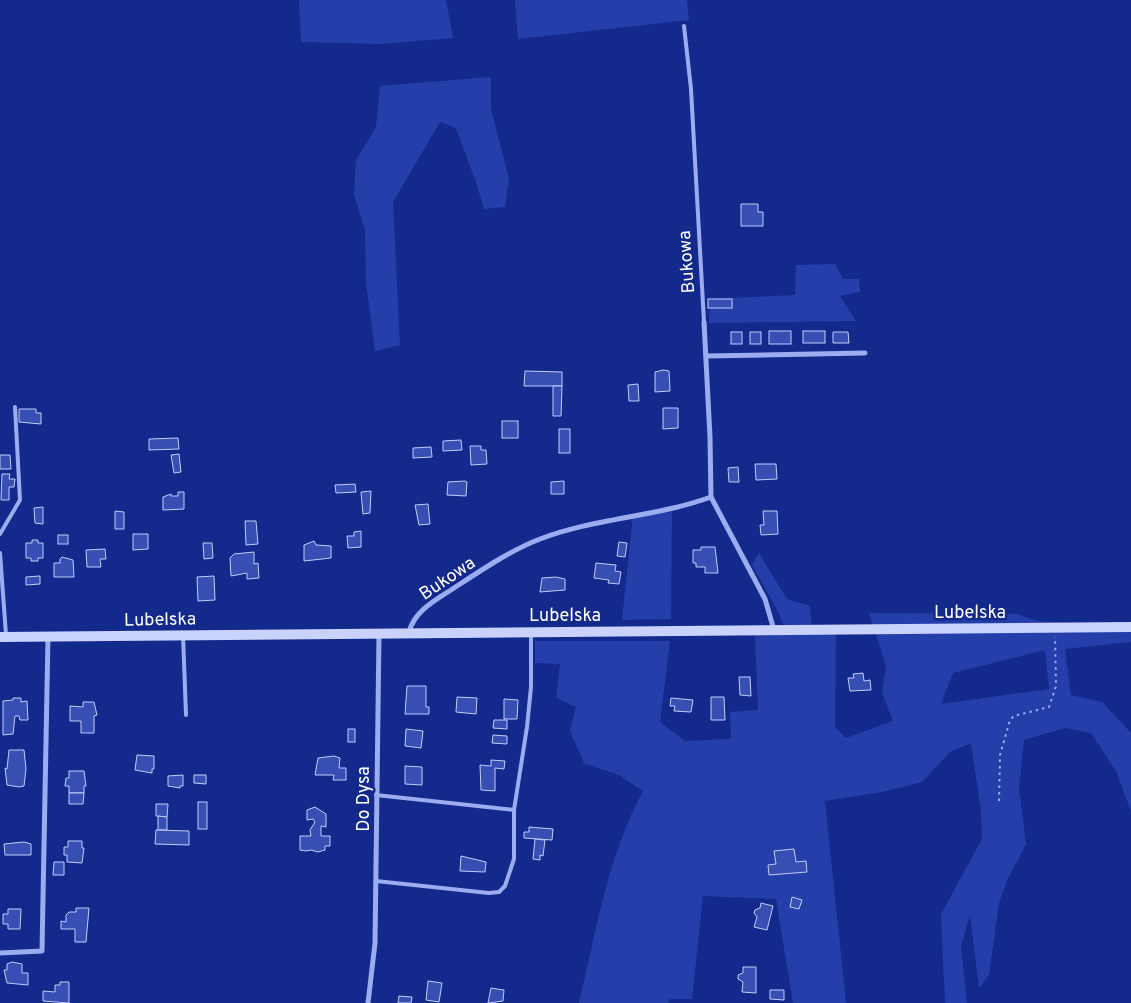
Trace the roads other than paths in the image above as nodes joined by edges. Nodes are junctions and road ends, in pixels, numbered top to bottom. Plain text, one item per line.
1 (684, 26) dead end
2 (704, 322) joint
3 (865, 353) dead end
4 (706, 356) junction
5 (15, 407) dead end
6 (711, 497) junction
7 (0, 534) edge
8 (0, 553) edge
9 (1131, 626) edge
10 (774, 630) junction
11 (531, 631) junction
12 (409, 632) junction
13 (379, 633) junction
14 (183, 635) junction
15 (3, 637) edge
16 (48, 637) junction
17 (186, 715) dead end
18 (376, 795) junction
19 (514, 810) junction
20 (376, 881) junction
21 (0, 953) edge
22 (368, 1003) edge

1 - 2 lane, Bukowa
2 - 4 street, Bukowa
3 - 4 street
4 - 6 street, Bukowa
5 - 7 lane
6 - 10 street, Bukowa
6 - 12 street, Bukowa
8 - 15 lane
9 - 10 street, Lubelska
10 - 11 street, Lubelska
11 - 12 street, Lubelska
11 - 19 lane
12 - 13 street, Lubelska
13 - 14 street, Lubelska
13 - 18 street, Do Dysa
14 - 16 street, Lubelska
14 - 17 lane
15 - 16 street, Lubelska
16 - 21 street
18 - 19 lane
18 - 20 street, Do Dysa
19 - 20 lane
20 - 22 street, Do Dysa

